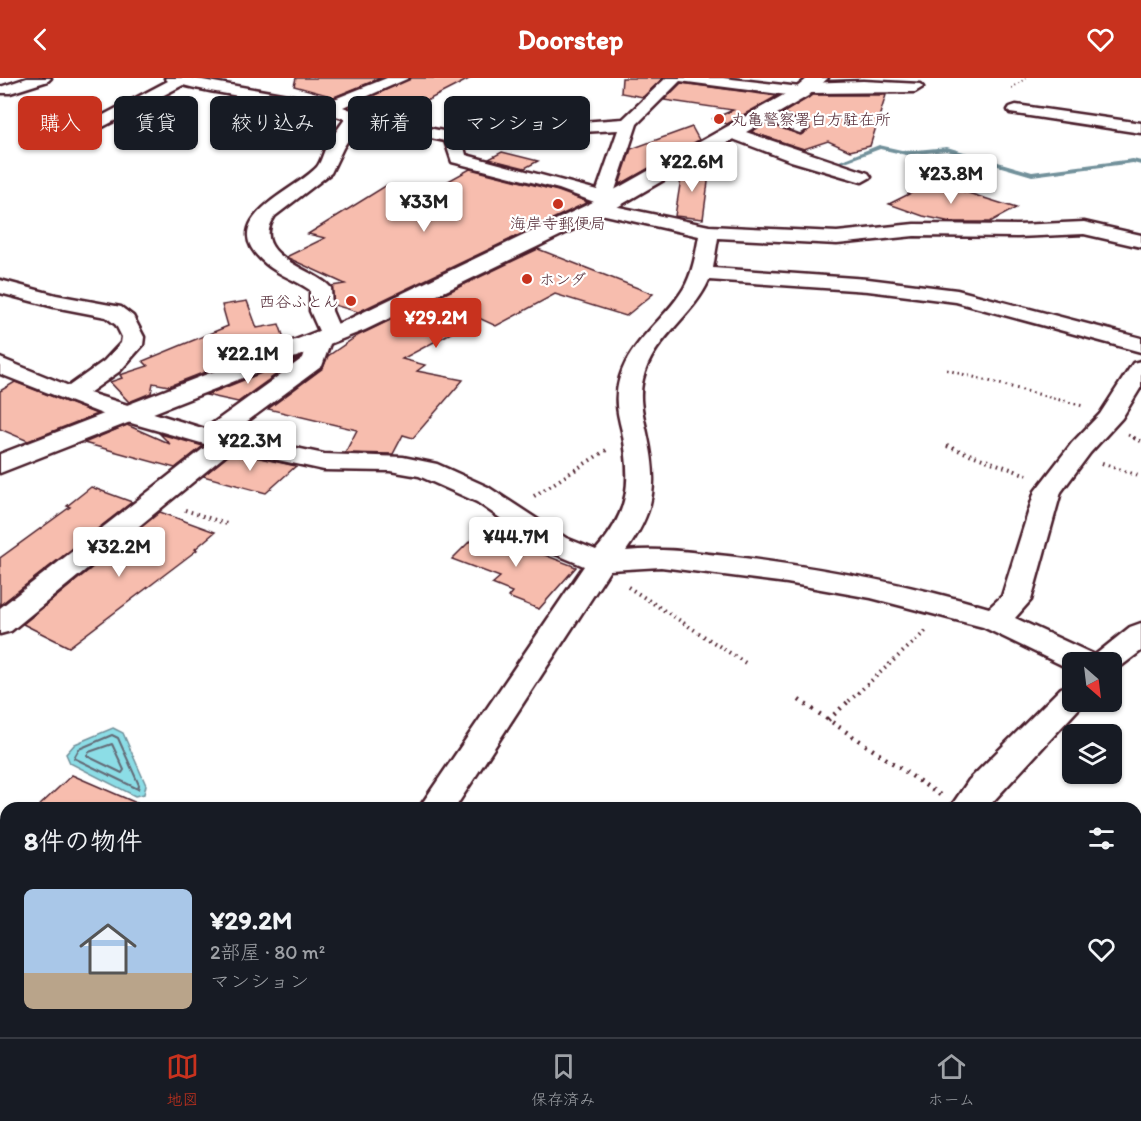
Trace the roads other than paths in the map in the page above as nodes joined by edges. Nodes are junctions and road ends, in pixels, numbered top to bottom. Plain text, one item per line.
1 (43, 78) edge
2 (401, 78) edge
3 (675, 78) edge
4 (685, 78) edge
5 (177, 79) edge
6 (810, 86) edge
7 (915, 87) dead end
8 (5, 90) dead end
9 (295, 96) edge
10 (336, 104) edge
11 (1016, 110) dead end
12 (763, 114) junction
13 (102, 120) edge
14 (628, 124) junction
15 (590, 126) edge
16 (348, 128) edge
17 (800, 128) dead end
18 (1141, 128) edge
19 (731, 132) junction
20 (456, 150) edge
21 (862, 177) dead end
22 (605, 205) junction
23 (1141, 227) edge
24 (1084, 228) junction
25 (710, 232) junction
26 (1141, 241) edge
27 (701, 273) junction
28 (0, 286) edge
29 (326, 335) junction
30 (1141, 345) edge
31 (0, 365) edge
32 (1141, 368) edge
33 (71, 395) junction
34 (126, 414) junction
35 (219, 439) junction
36 (0, 464) edge
37 (599, 564) junction
38 (994, 620) junction
39 (0, 624) edge
40 (1141, 634) edge
41 (1062, 652) edge
42 (1119, 652) edge
43 (1062, 706) edge
44 (440, 802) edge
45 (955, 802) edge

1 - 8 street
2 - 10 street
3 - 14 street
4 - 6 street
5 - 9 street
5 - 13 street
6 - 7 street
6 - 12 street
11 - 18 street
12 - 17 street
12 - 19 street
14 - 15 street
14 - 22 street
16 - 29 street
19 - 21 street
19 - 22 street
20 - 22 street
22 - 25 street
22 - 29 street
23 - 24 street
24 - 25 street
24 - 26 street
25 - 27 street
27 - 30 street
27 - 37 street
28 - 33 street
29 - 34 street
29 - 35 street
31 - 33 street
32 - 38 street
33 - 34 street
34 - 35 street
34 - 36 street
35 - 37 street
35 - 39 street
37 - 38 street
37 - 44 street
38 - 41 street
40 - 42 street
43 - 45 street

